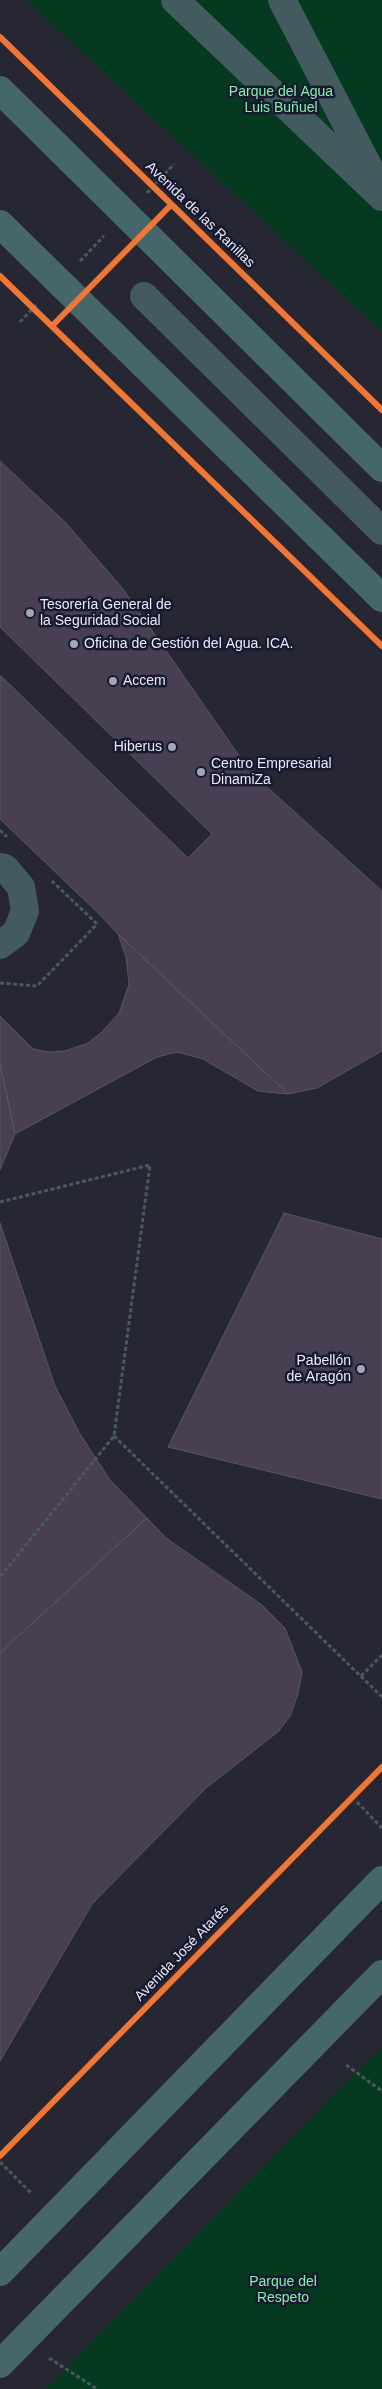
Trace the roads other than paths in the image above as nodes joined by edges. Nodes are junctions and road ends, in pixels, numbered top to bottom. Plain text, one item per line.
1 (175, 0) edge
2 (282, 0) edge
3 (0, 90) edge
4 (382, 195) edge
5 (0, 224) edge
6 (144, 296) dead end
7 (382, 468) edge
8 (382, 531) edge
9 (382, 598) edge
10 (0, 866) edge
11 (0, 945) edge
12 (382, 1880) edge
13 (382, 1974) edge
14 (0, 2272) edge
15 (0, 2364) edge

1 - 4 lane
2 - 4 lane
3 - 7 main road
5 - 9 main road
6 - 8 lane
10 - 11 lane
12 - 14 main road
13 - 15 main road

